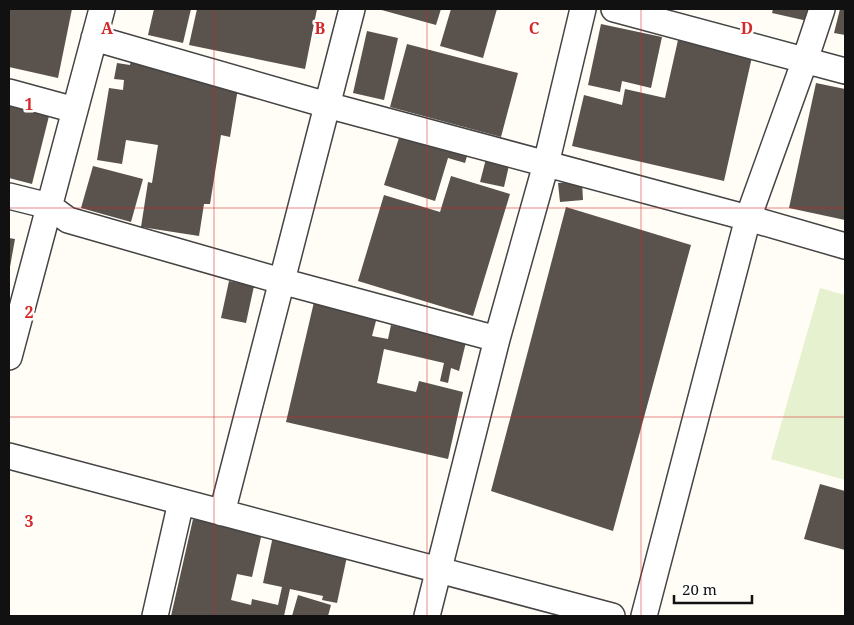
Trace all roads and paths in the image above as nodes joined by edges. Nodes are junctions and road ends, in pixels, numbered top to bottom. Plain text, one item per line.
1 (102, 9) edge
2 (352, 9) edge
3 (582, 9) edge
4 (614, 9) edge
5 (822, 9) edge
6 (94, 38) junction
7 (805, 60) junction
8 (845, 71) edge
9 (9, 92) edge
10 (327, 104) junction
11 (75, 110) junction
12 (546, 164) junction
13 (9, 196) edge
14 (49, 206) junction
15 (748, 218) junction
16 (845, 246) edge
17 (281, 281) junction
18 (497, 339) junction
19 (9, 357) edge
20 (9, 456) edge
21 (180, 502) junction
22 (222, 513) junction
23 (439, 569) junction
24 (155, 616) edge
25 (427, 616) edge
26 (612, 616) edge
27 (644, 616) edge

1 - 6 street
2 - 10 street
3 - 12 street
4 - 7 street
5 - 7 street
6 - 10 street
6 - 11 street
7 - 8 street
7 - 15 street
9 - 11 street
10 - 12 street
10 - 17 street
11 - 14 street
12 - 15 street
12 - 18 street
13 - 14 street
14 - 17 street
14 - 19 street
15 - 16 street
15 - 27 street
17 - 18 street
17 - 22 street
18 - 23 street
20 - 21 street
21 - 22 street
21 - 24 street
22 - 23 street
23 - 25 street
23 - 26 street

